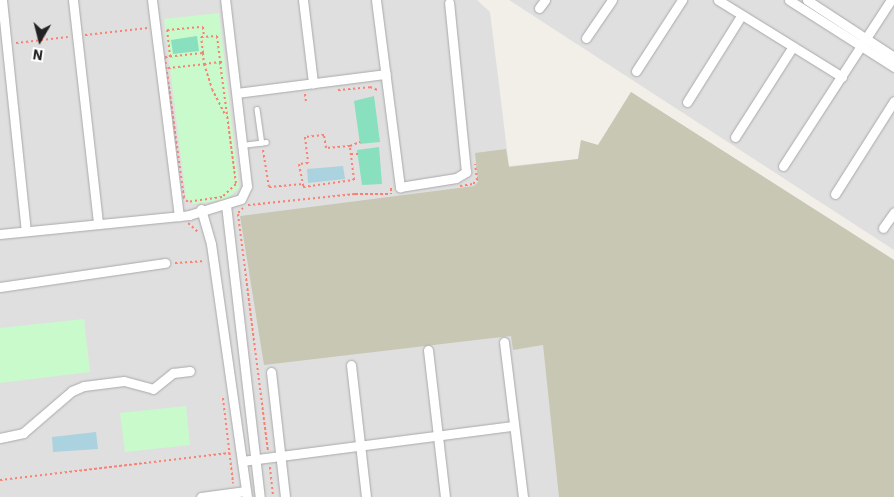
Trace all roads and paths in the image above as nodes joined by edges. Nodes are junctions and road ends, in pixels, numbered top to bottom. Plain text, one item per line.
1 (2, 0) edge
2 (73, 0) edge
3 (152, 0) edge
4 (226, 0) edge
5 (303, 0) edge
6 (376, 0) edge
7 (544, 0) edge
8 (612, 0) edge
9 (682, 0) edge
10 (718, 0) edge
11 (789, 0) edge
12 (807, 0) edge
13 (891, 0) edge
14 (449, 3) dead end
15 (819, 3) edge
16 (539, 8) dead end
17 (742, 16) junction
18 (204, 37) junction
19 (586, 38) dead end
20 (864, 43) junction
21 (792, 48) junction
22 (203, 52) junction
23 (170, 57) junction
24 (894, 57) edge
25 (220, 62) junction
26 (204, 64) junction
27 (167, 68) junction
28 (894, 68) edge
29 (636, 71) dead end
30 (386, 74) junction
31 (842, 77) junction
32 (313, 88) junction
33 (332, 91) dead end
34 (237, 93) junction
35 (305, 94) junction
36 (296, 95) dead end
37 (379, 96) dead end
38 (894, 101) edge
39 (306, 102) dead end
40 (687, 102) dead end
41 (257, 109) dead end
42 (227, 118) junction
43 (735, 137) dead end
44 (264, 142) junction
45 (360, 142) dead end
46 (242, 146) junction
47 (350, 146) junction
48 (351, 154) junction
49 (358, 154) dead end
50 (783, 166) dead end
51 (303, 184) junction
52 (390, 185) dead end
53 (835, 194) dead end
54 (226, 205) junction
55 (245, 206) dead end
56 (201, 210) junction
57 (894, 212) edge
58 (238, 213) dead end
59 (183, 219) junction
60 (98, 222) junction
61 (883, 228) dead end
62 (26, 231) junction
63 (0, 234) edge
64 (202, 235) dead end
65 (204, 252) dead end
66 (205, 261) junction
67 (165, 263) joint
68 (206, 269) dead end
69 (0, 287) edge
70 (504, 342) dead end
71 (428, 350) dead end
72 (351, 365) dead end
73 (190, 371) dead end
74 (271, 372) dead end
75 (222, 390) dead end
76 (514, 426) junction
77 (438, 436) junction
78 (0, 438) edge
79 (361, 445) junction
80 (230, 453) junction
81 (280, 456) junction
82 (268, 457) junction
83 (256, 459) junction
84 (242, 461) junction
85 (0, 480) edge
86 (234, 492) junction
87 (247, 494) edge
88 (201, 497) edge
89 (260, 497) edge
90 (273, 497) edge
91 (285, 497) edge
92 (366, 497) edge
93 (445, 497) edge
94 (523, 497) edge

1 - 62 street
2 - 60 street
3 - 59 street
4 - 34 street
5 - 32 street
6 - 30 street
7 - 16 street
8 - 19 street
9 - 29 street
10 - 17 street
11 - 20 street
12 - 15 street
13 - 20 street
14 - 30 street
15 - 20 street
17 - 21 street
17 - 40 street
18 - 22 path
18 - 23 path
18 - 25 path
20 - 24 street
20 - 28 street
20 - 31 street
21 - 31 street
21 - 43 street
22 - 23 path
22 - 26 path
23 - 27 path
25 - 26 path
25 - 42 path
26 - 27 path
26 - 42 path
27 - 42 path
30 - 32 street
31 - 50 street
32 - 34 street
32 - 35 path
33 - 37 path
34 - 46 street
35 - 36 path
35 - 39 path
38 - 53 street
41 - 44 lane
44 - 46 lane
44 - 51 path
45 - 47 path
46 - 54 street
47 - 48 path
47 - 51 path
48 - 49 path
48 - 51 path
52 - 55 path
54 - 56 street
54 - 83 street
56 - 59 street
56 - 84 street
57 - 61 street
58 - 82 path
59 - 60 street
59 - 64 path
60 - 62 street
62 - 63 street
65 - 66 path
66 - 67 path
66 - 68 path
67 - 69 street
70 - 76 street
71 - 77 street
72 - 79 street
73 - 78 street
74 - 81 street
75 - 80 path
76 - 77 street
76 - 94 street
77 - 79 street
77 - 93 street
79 - 81 street
79 - 92 street
80 - 85 path
80 - 86 path
81 - 82 street
81 - 91 street
82 - 83 street
82 - 90 path
83 - 84 street
83 - 89 street
84 - 87 street
86 - 87 street
86 - 88 street

